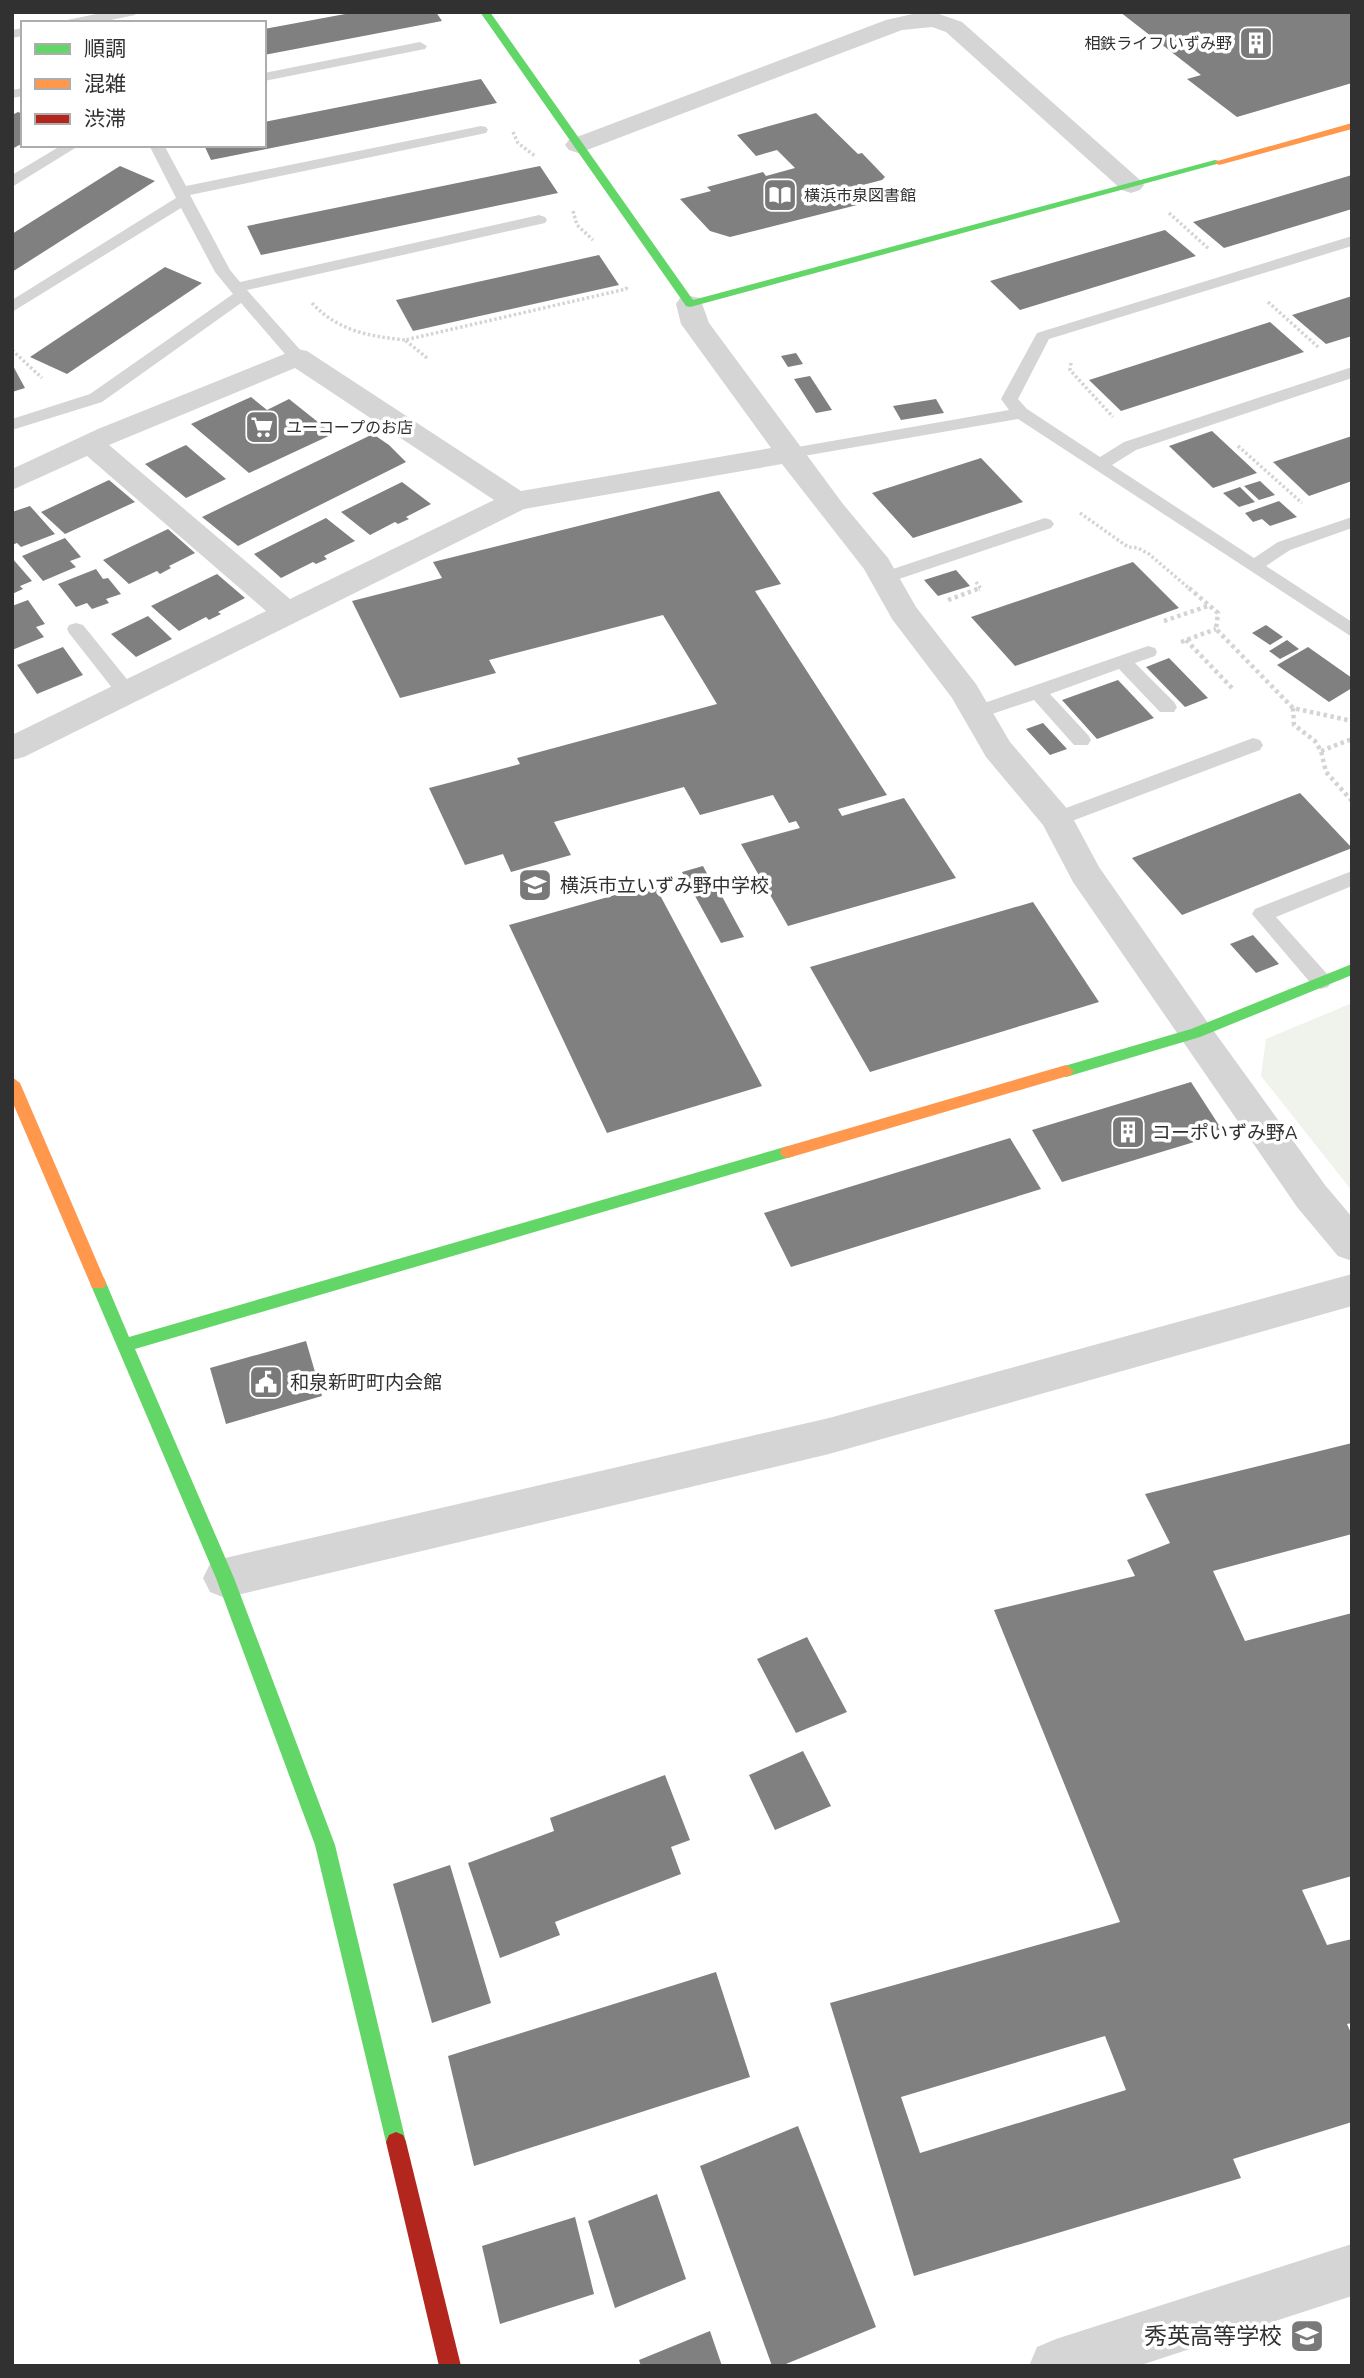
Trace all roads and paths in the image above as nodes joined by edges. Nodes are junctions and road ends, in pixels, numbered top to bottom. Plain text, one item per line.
1 (130, 12) edge
2 (485, 12) edge
3 (938, 16) edge
4 (83, 21) edge
5 (420, 46) dead end
6 (266, 77) edge
7 (1352, 126) edge
8 (481, 130) dead end
9 (578, 145) junction
10 (70, 147) edge
11 (157, 147) edge
12 (12, 182) edge
13 (1131, 186) junction
14 (183, 195) junction
15 (539, 220) dead end
16 (1352, 241) edge
17 (292, 275) junction
18 (239, 292) junction
19 (690, 304) junction
20 (12, 307) edge
21 (405, 340) dead end
22 (297, 357) junction
23 (1352, 372) edge
24 (1021, 413) junction
25 (1209, 420) junction
26 (12, 425) edge
27 (90, 444) junction
28 (792, 453) junction
29 (1099, 465) junction
30 (12, 481) edge
31 (516, 500) junction
32 (1071, 507) dead end
33 (1352, 522) edge
34 (1045, 524) dead end
35 (1329, 530) junction
36 (953, 555) junction
37 (1254, 566) junction
38 (884, 578) junction
39 (954, 607) dead end
40 (287, 613) junction
41 (76, 629) dead end
42 (1352, 631) edge
43 (1186, 640) dead end
44 (1148, 652) dead end
45 (1122, 661) junction
46 (1232, 688) dead end
47 (1037, 691) junction
48 (127, 693) junction
49 (1167, 707) dead end
50 (1293, 708) junction
51 (977, 713) junction
52 (1352, 721) edge
53 (1352, 739) edge
54 (1081, 740) dead end
55 (1253, 745) dead end
56 (12, 749) edge
57 (1321, 751) junction
58 (1352, 802) edge
59 (1057, 819) junction
60 (1352, 878) edge
61 (1352, 969) edge
62 (1321, 981) junction
63 (1195, 1033) junction
64 (12, 1083) edge
65 (1352, 1245) edge
66 (1352, 1290) edge
67 (125, 1345) junction
68 (225, 1578) junction
69 (1352, 2270) edge
70 (450, 2366) edge
71 (1056, 2366) edge

1 - 4 lane
2 - 9 street
3 - 9 street
3 - 13 street
5 - 6 lane
7 - 13 street
8 - 14 lane
9 - 19 street
10 - 12 lane
11 - 14 lane
13 - 19 street
14 - 18 lane
14 - 20 lane
15 - 17 lane
16 - 24 lane
17 - 18 lane
17 - 21 path
18 - 22 lane
18 - 26 lane
19 - 28 street
22 - 27 street
22 - 31 street
23 - 25 lane
24 - 28 lane
24 - 29 lane
25 - 29 lane
25 - 35 path
27 - 30 street
27 - 40 street
28 - 31 street
28 - 38 street
29 - 37 lane
31 - 40 street
32 - 50 path
33 - 35 lane
34 - 36 lane
35 - 37 lane
36 - 38 lane
36 - 39 path
37 - 42 lane
38 - 51 street
40 - 48 street
41 - 48 lane
43 - 46 path
44 - 45 lane
45 - 47 lane
45 - 49 lane
47 - 51 lane
47 - 54 lane
48 - 56 street
50 - 52 path
50 - 57 path
51 - 59 street
53 - 57 path
55 - 59 lane
57 - 58 path
59 - 63 street
60 - 62 lane
61 - 62 street
62 - 63 street
63 - 65 street
63 - 67 street
64 - 67 street
66 - 68 street
67 - 68 street
68 - 70 street
69 - 71 street

